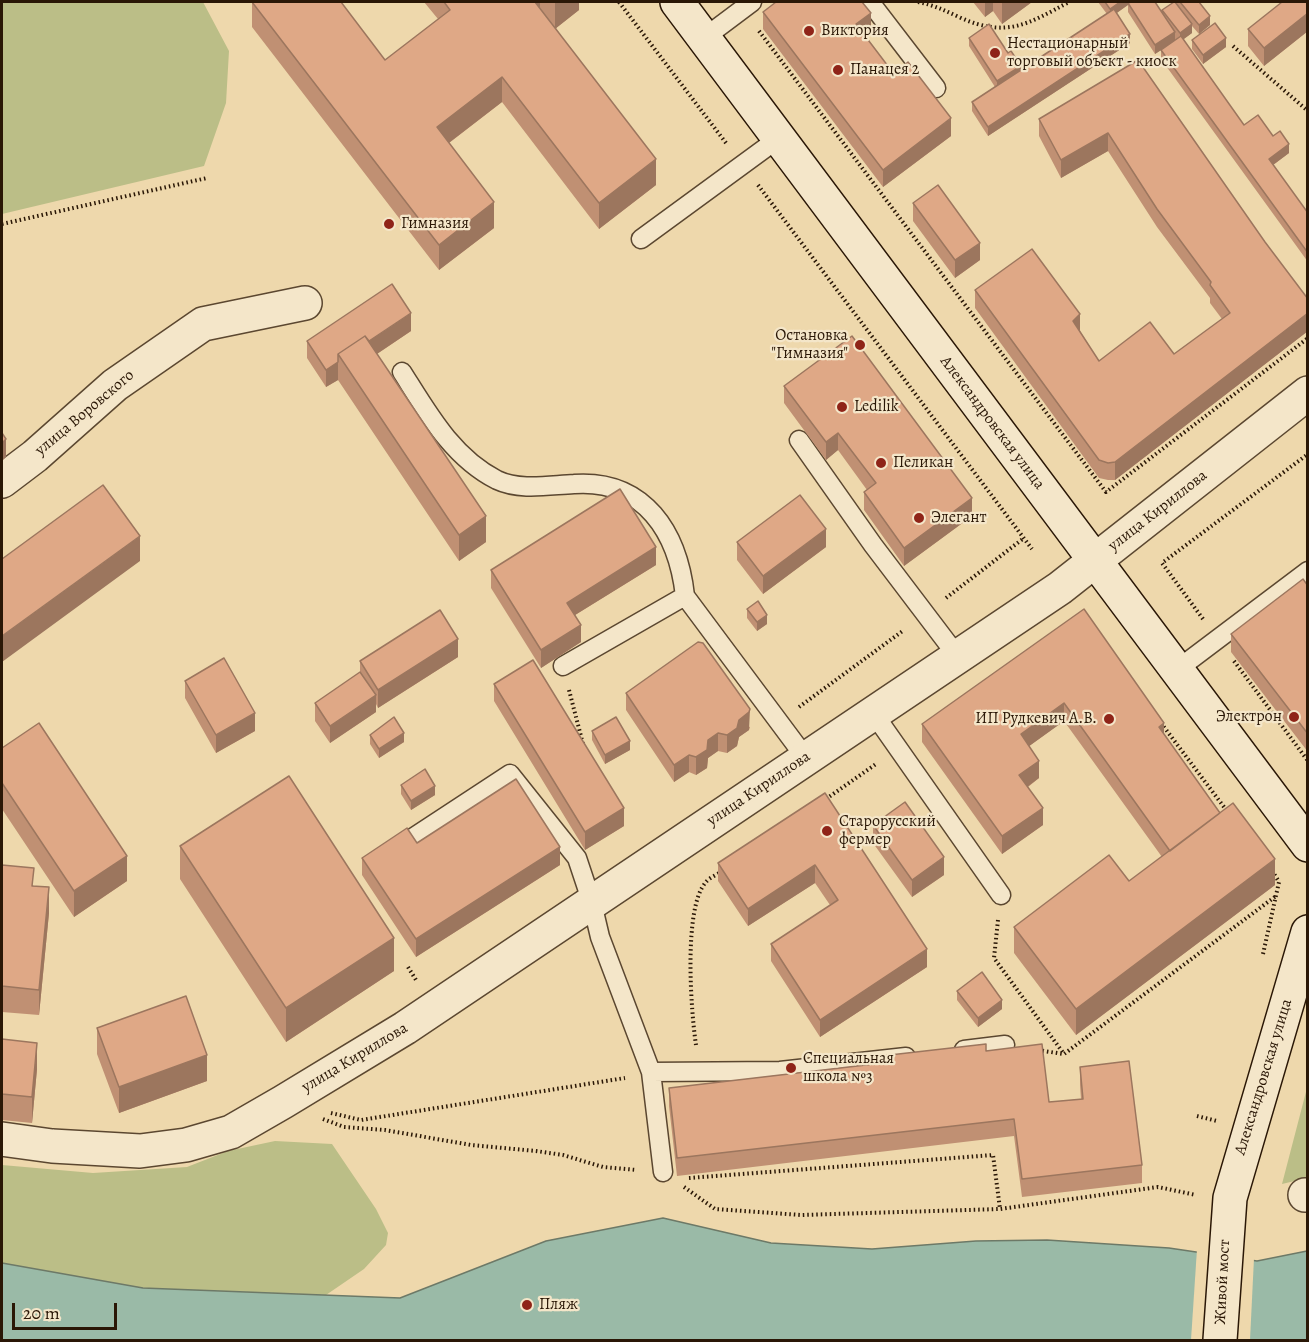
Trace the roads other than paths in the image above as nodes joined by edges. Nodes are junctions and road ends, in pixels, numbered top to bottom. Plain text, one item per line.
1 (677, 2) edge
2 (870, 2) edge
3 (747, 5) edge
4 (704, 38) junction
5 (936, 88) dead end
6 (779, 138) junction
7 (641, 239) dead end
8 (304, 303) dead end
9 (402, 372) dead end
10 (1308, 393) edge
11 (799, 440) dead end
12 (2, 481) edge
13 (1095, 560) junction
14 (1308, 571) edge
15 (685, 596) junction
16 (958, 657) junction
17 (563, 666) road end
18 (1178, 669) junction
19 (874, 714) junction
20 (805, 757) junction
21 (414, 837) edge
22 (1308, 845) edge
23 (1001, 895) road end
24 (592, 903) junction
25 (1308, 932) edge
26 (1005, 1045) road end
27 (946, 1052) edge
28 (922, 1055) edge
29 (651, 1072) junction
30 (2, 1139) edge
31 (663, 1172) road end
32 (1227, 1223) joint
33 (1220, 1341) edge

1 - 4 street, Александровская улица
2 - 5 lane
3 - 4 lane
4 - 6 street, Александровская улица
6 - 7 lane
6 - 13 street, Александровская улица
8 - 12 street, улица Воровского
9 - 15 lane
10 - 13 street, улица Кириллова
11 - 16 lane
13 - 16 street, улица Кириллова
13 - 18 street, Александровская улица
14 - 18 lane
15 - 17 lane
15 - 20 lane
16 - 19 street, улица Кириллова
18 - 22 street, Александровская улица
19 - 20 street, улица Кириллова
19 - 23 lane
20 - 24 street, улица Кириллова
21 - 24 lane
24 - 29 lane
24 - 30 street, улица Кириллова
25 - 32 street, Александровская улица
26 - 27 lane
28 - 29 lane
29 - 31 lane
32 - 33 street, Живой мост

